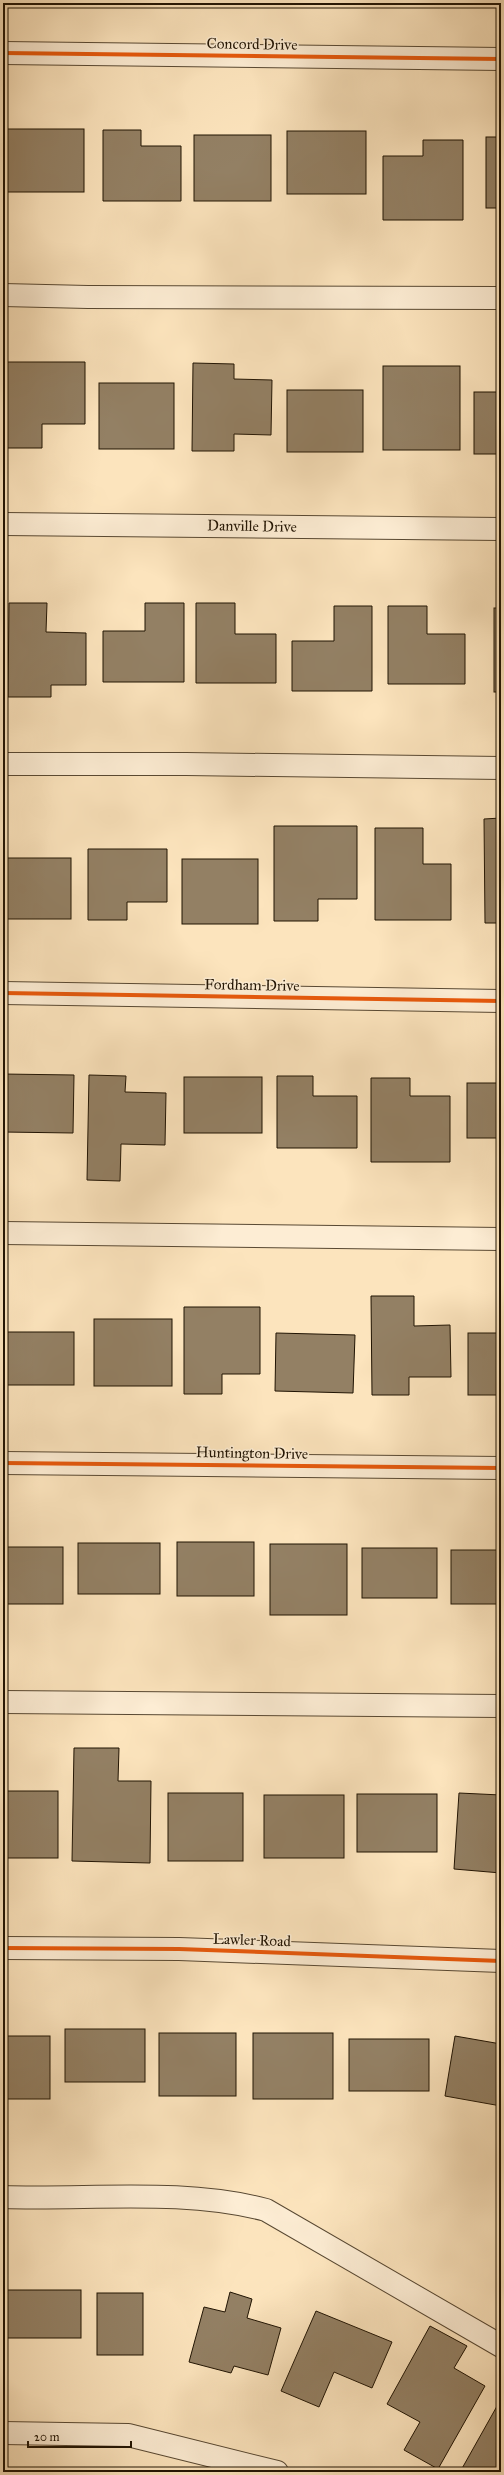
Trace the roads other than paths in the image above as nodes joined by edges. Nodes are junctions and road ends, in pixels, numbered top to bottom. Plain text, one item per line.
1 (3, 53) edge
2 (501, 59) edge
3 (3, 295) edge
4 (501, 298) edge
5 (3, 524) edge
6 (501, 529) edge
7 (3, 764) edge
8 (501, 768) edge
9 (3, 994) edge
10 (501, 1001) edge
11 (3, 1233) edge
12 (501, 1239) edge
13 (3, 1463) edge
14 (501, 1468) edge
15 (3, 1702) edge
16 (501, 1706) edge
17 (3, 1948) edge
18 (501, 1961) edge
19 (3, 2197) edge
20 (501, 2346) edge
21 (3, 2434) edge
22 (277, 2472) edge

1 - 2 street, Concord Drive
3 - 4 street
5 - 6 street, Danville Drive
7 - 8 street
9 - 10 street, Fordham Drive
11 - 12 street
13 - 14 street, Huntington Drive
15 - 16 street
17 - 18 street, Lawler Road
19 - 20 street
21 - 22 street

